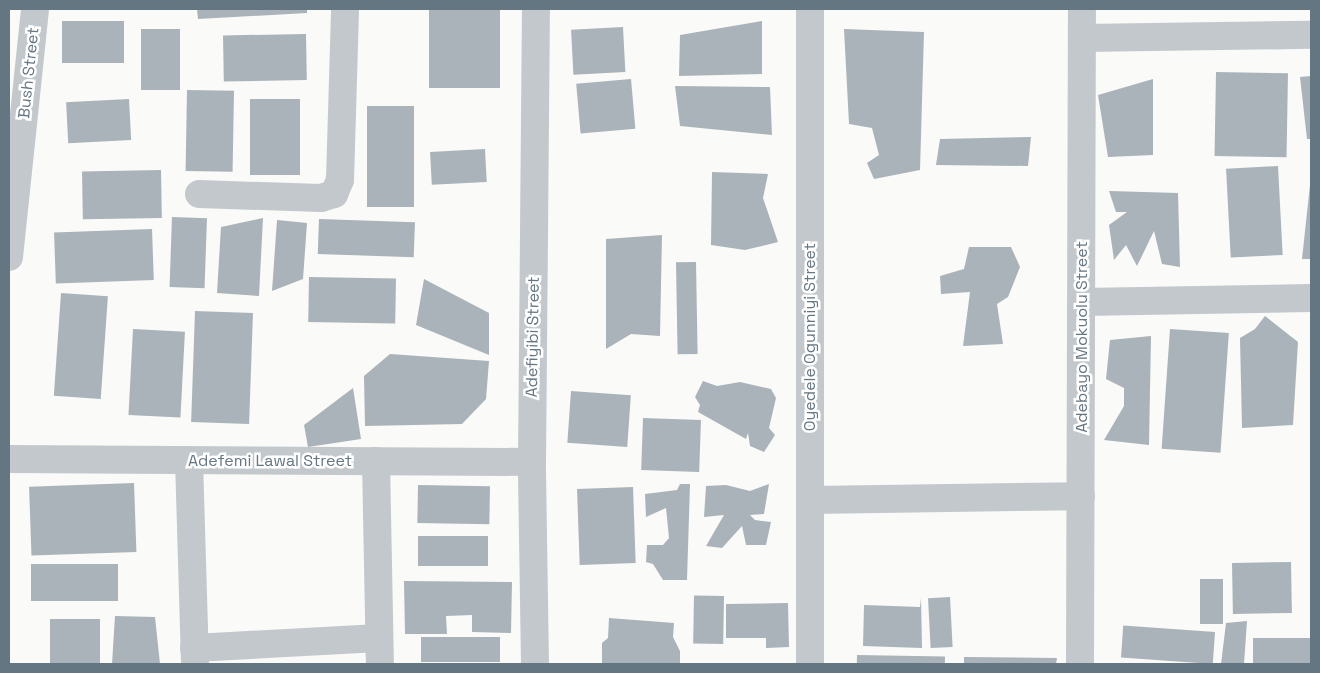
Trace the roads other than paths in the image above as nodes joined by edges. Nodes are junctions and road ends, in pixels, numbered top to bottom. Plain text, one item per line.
1 (36, 9) edge
2 (345, 9) edge
3 (536, 9) edge
4 (810, 9) edge
5 (1082, 9) edge
6 (1311, 35) edge
7 (1082, 38) junction
8 (199, 194) dead end
9 (9, 257) edge
10 (1311, 298) edge
11 (1082, 302) junction
12 (9, 459) edge
13 (189, 460) junction
14 (376, 461) junction
15 (532, 462) junction
16 (1081, 496) junction
17 (810, 500) junction
18 (380, 651) edge
19 (195, 656) edge
20 (535, 664) edge
21 (810, 664) edge
22 (1080, 664) edge

1 - 9 street, Bush Street
2 - 8 street
3 - 15 street, Adefiyibi Street
4 - 17 street, Oyedele Ogunniyi Street
5 - 7 street, Adebayo Mokuolu Street
6 - 7 street
7 - 11 street, Adebayo Mokuolu Street
10 - 11 street
11 - 16 street, Adebayo Mokuolu Street
12 - 13 street, Adefemi Lawal Street
13 - 14 street, Adefemi Lawal Street
13 - 19 street
14 - 15 street, Adefemi Lawal Street
14 - 18 street
15 - 20 street, Adefiyibi Street
16 - 17 street
16 - 22 street, Adebayo Mokuolu Street
17 - 21 street, Oyedele Ogunniyi Street
18 - 19 street

